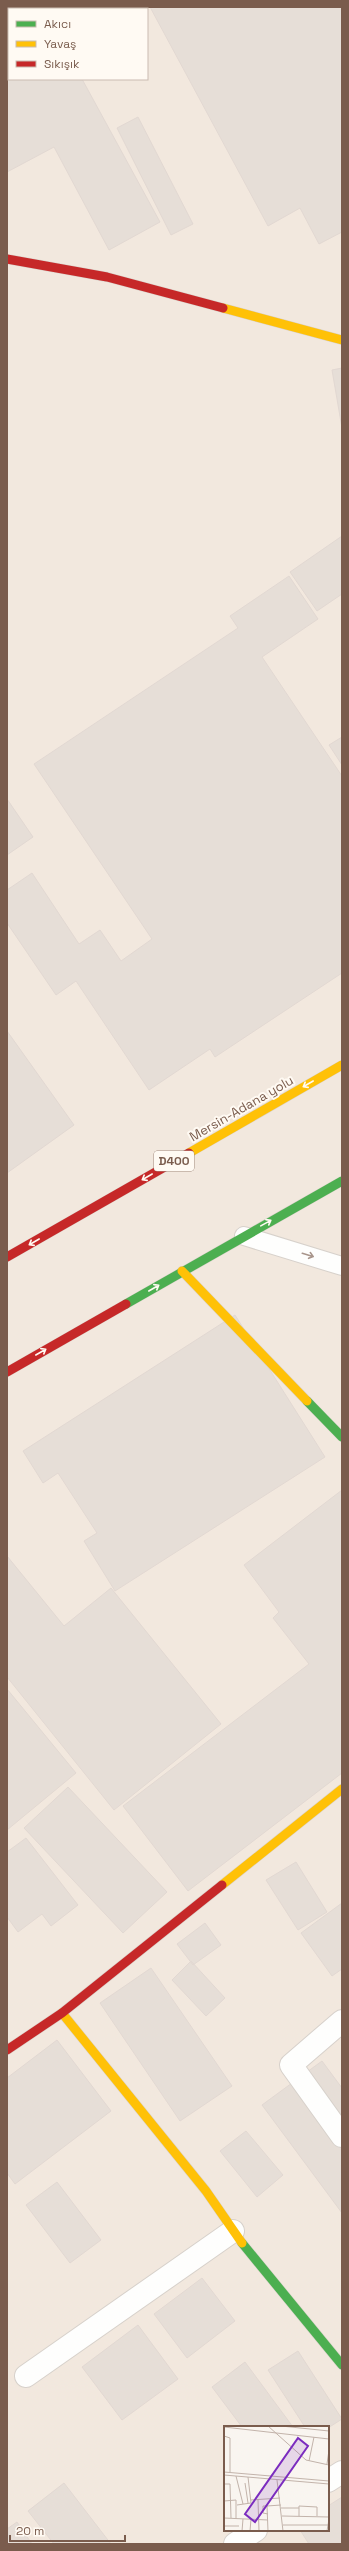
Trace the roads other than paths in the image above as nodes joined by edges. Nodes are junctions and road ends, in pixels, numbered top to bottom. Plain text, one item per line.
1 (7, 259) edge
2 (342, 340) edge
3 (342, 1064) edge
4 (342, 1180) edge
5 (244, 1236) junction
6 (7, 1257) edge
7 (342, 1266) edge
8 (182, 1271) junction
9 (7, 1372) edge
10 (342, 1437) edge
11 (342, 1789) edge
12 (62, 2013) junction
13 (342, 2021) edge
14 (7, 2050) edge
15 (342, 2136) edge
16 (233, 2231) junction
17 (342, 2365) edge
18 (26, 2376) dead end
19 (342, 2472) edge
20 (329, 2480) edge
21 (254, 2531) edge
22 (235, 2544) edge

1 - 2 main road
3 -> 6 main road, Mersin-Adana yolu / D400
5 -> 4 main road
5 -> 7 lane
5 - 8 main road
9 -> 8 main road
8 - 10 main road
11 - 12 main road
12 - 14 main road
12 - 16 main road
13 - 15 street
16 - 17 main road
16 - 18 street
19 - 20 street
21 - 22 street

